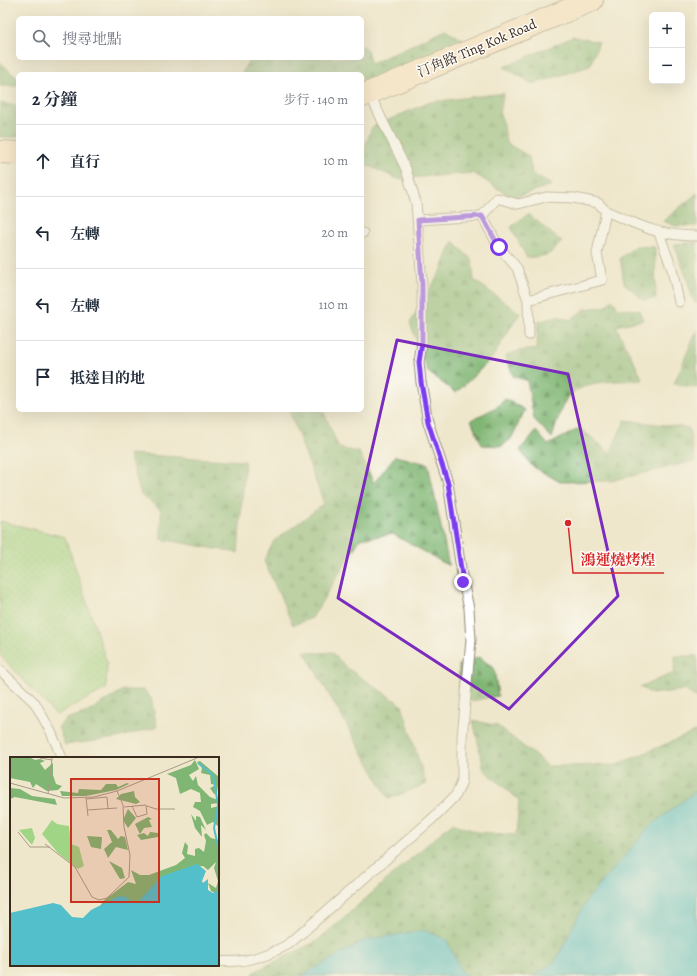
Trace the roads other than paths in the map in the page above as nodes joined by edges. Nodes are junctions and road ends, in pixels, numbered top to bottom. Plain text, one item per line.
1 (592, 0) edge
2 (366, 95) edge
3 (0, 152) edge
4 (16, 153) edge
5 (606, 211) junction
6 (482, 216) junction
7 (418, 220) junction
8 (659, 233) junction
9 (697, 236) edge
10 (528, 300) junction
11 (680, 302) dead end
12 (529, 335) dead end
13 (0, 670) edge
14 (62, 757) edge
15 (219, 961) edge

1 - 2 main road, 汀角路 Ting Kok Road
2 - 7 lane
3 - 4 main road
5 - 6 lane
5 - 8 lane
5 - 10 lane
6 - 7 lane
6 - 10 lane
7 - 15 lane
8 - 9 lane
8 - 11 lane
10 - 12 lane
13 - 14 lane

